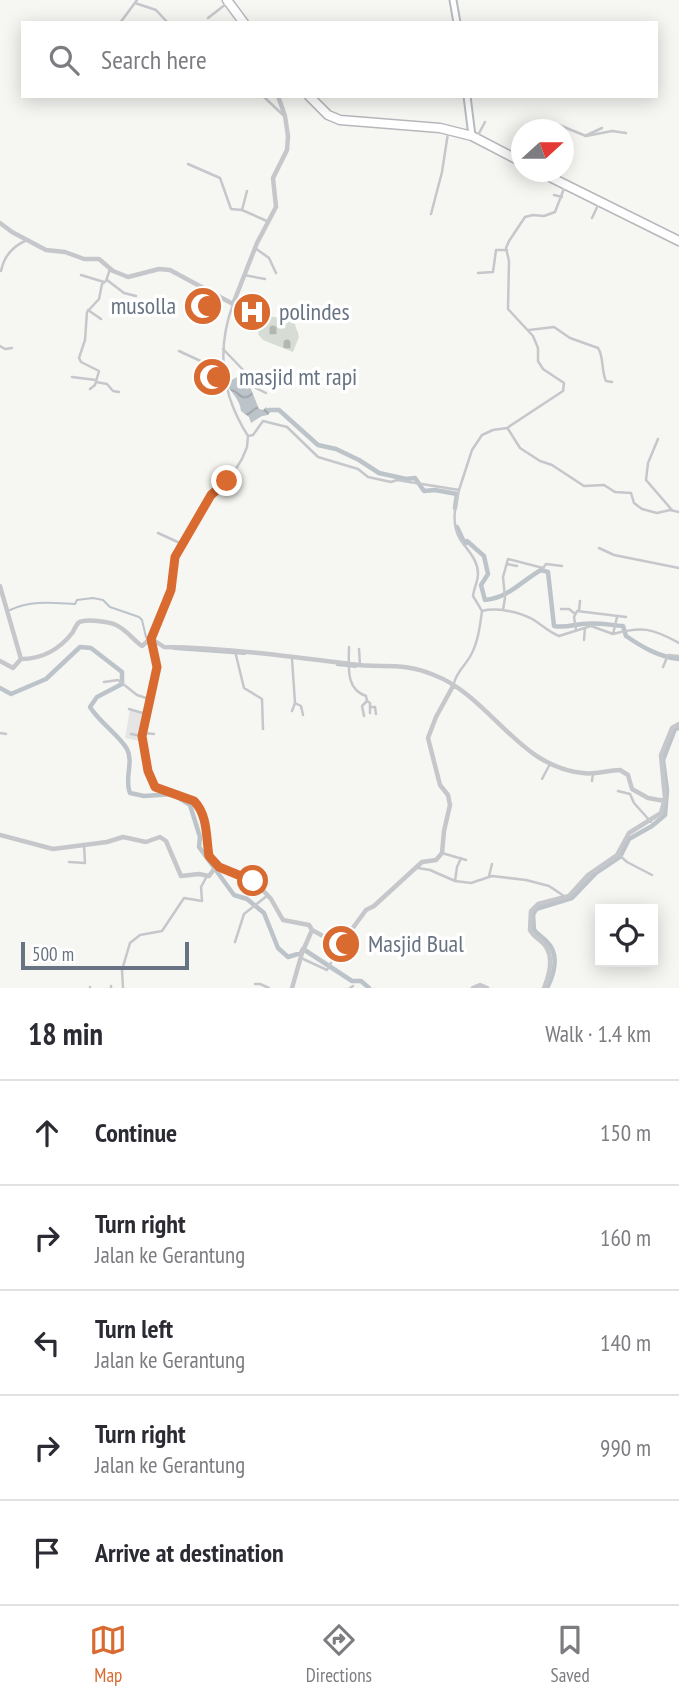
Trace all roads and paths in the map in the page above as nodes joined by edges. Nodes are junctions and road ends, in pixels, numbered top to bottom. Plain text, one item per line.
1 (131, 0) edge
2 (453, 0) edge
3 (228, 1) edge
4 (136, 3) edge
5 (208, 18) dead end
6 (122, 21) edge
7 (166, 21) edge
8 (243, 21) edge
9 (457, 21) edge
10 (265, 98) edge
11 (279, 98) edge
12 (311, 98) edge
13 (467, 98) edge
14 (285, 116) junction
15 (485, 122) dead end
16 (602, 128) dead end
17 (448, 130) junction
18 (574, 132) edge
19 (626, 133) dead end
20 (584, 136) junction
21 (474, 137) junction
22 (511, 156) edge
23 (188, 164) dead end
24 (559, 182) edge
25 (565, 185) junction
26 (247, 191) dead end
27 (554, 195) dead end
28 (562, 197) junction
29 (599, 203) junction
30 (242, 210) junction
31 (431, 214) dead end
32 (592, 218) dead end
33 (269, 222) junction
34 (0, 223) edge
35 (27, 240) junction
36 (679, 241) edge
37 (255, 248) junction
38 (507, 250) junction
39 (110, 269) junction
40 (1, 271) edge
41 (276, 273) dead end
42 (478, 273) dead end
43 (81, 275) dead end
44 (244, 275) junction
45 (265, 279) dead end
46 (105, 281) junction
47 (136, 296) dead end
48 (233, 304) junction
49 (88, 310) junction
50 (263, 319) dead end
51 (101, 320) dead end
52 (528, 330) junction
53 (0, 346) edge
54 (12, 348) dead end
55 (223, 349) junction
56 (179, 351) dead end
57 (72, 377) dead end
58 (224, 380) junction
59 (96, 381) junction
60 (612, 382) dead end
61 (90, 389) dead end
62 (119, 391) dead end
63 (266, 393) dead end
64 (507, 428) junction
65 (248, 436) junction
66 (658, 439) dead end
67 (459, 489) junction
68 (672, 510) junction
69 (679, 512) edge
70 (158, 533) dead end
71 (182, 544) junction
72 (599, 548) dead end
73 (507, 564) junction
74 (517, 566) dead end
75 (562, 566) dead end
76 (679, 568) edge
77 (0, 586) edge
78 (580, 601) dead end
79 (561, 608) dead end
80 (503, 610) junction
81 (482, 611) junction
82 (577, 612) junction
83 (617, 617) junction
84 (626, 617) dead end
85 (575, 626) junction
86 (585, 628) junction
87 (613, 634) junction
88 (151, 639) junction
89 (584, 640) dead end
90 (679, 643) edge
91 (349, 647) dead end
92 (359, 649) dead end
93 (235, 653) junction
94 (292, 656) junction
95 (679, 656) edge
96 (21, 659) junction
97 (0, 661) edge
98 (360, 665) junction
99 (349, 666) junction
100 (663, 667) dead end
101 (104, 682) dead end
102 (453, 686) junction
103 (149, 699) junction
104 (367, 701) junction
105 (296, 703) junction
106 (370, 707) junction
107 (129, 709) dead end
108 (292, 711) dead end
109 (370, 713) dead end
110 (146, 714) junction
111 (376, 714) dead end
112 (303, 715) dead end
113 (364, 716) dead end
114 (679, 724) edge
115 (263, 729) dead end
116 (0, 733) edge
117 (6, 734) dead end
118 (131, 734) dead end
119 (154, 734) dead end
120 (142, 735) junction
121 (550, 764) junction
122 (593, 773) junction
123 (542, 779) dead end
124 (592, 781) dead end
125 (618, 791) dead end
126 (665, 801) junction
127 (651, 822) junction
128 (0, 835) edge
129 (84, 844) junction
130 (442, 853) junction
131 (619, 855) junction
132 (69, 862) dead end
133 (492, 864) dead end
134 (216, 865) junction
135 (418, 868) junction
136 (210, 875) junction
137 (652, 875) dead end
138 (489, 876) junction
139 (456, 881) junction
140 (268, 895) junction
141 (566, 898) junction
142 (312, 930) junction
143 (235, 942) dead end
144 (301, 958) junction
145 (332, 961) dead end
146 (255, 985) dead end
147 (123, 988) edge
148 (269, 988) edge
149 (292, 988) edge
150 (473, 988) edge
151 (486, 988) edge
152 (544, 988) edge

1 - 4 street
2 - 9 main road
3 - 5 street
3 - 8 highway
4 - 6 street
4 - 7 street
10 - 14 street
11 - 14 street
12 - 17 highway
13 - 21 main road
14 - 33 street
15 - 21 street
16 - 20 street
17 - 21 highway
17 - 31 street
18 - 20 street
19 - 20 street
21 - 22 highway
23 - 30 street
24 - 25 highway
25 - 28 street
25 - 29 highway
26 - 30 street
27 - 28 street
28 - 38 street
29 - 32 street
29 - 36 highway
30 - 33 street
33 - 37 street
34 - 35 street
35 - 39 street
35 - 40 street
37 - 41 street
37 - 44 street
38 - 42 street
38 - 52 street
39 - 46 street
39 - 48 street
43 - 46 street
44 - 45 street
44 - 48 street
46 - 47 street
46 - 49 street
48 - 50 street
48 - 55 street
49 - 51 street
49 - 59 street
52 - 60 street
52 - 64 street
53 - 54 street
55 - 58 street
55 - 63 street
56 - 58 street
57 - 59 street
58 - 65 street
59 - 61 street
59 - 62 street
64 - 67 street
64 - 68 street
65 - 67 street
65 - 71 street
66 - 68 street
67 - 81 street
68 - 69 street
70 - 71 street
71 - 88 street
72 - 76 street
73 - 74 street
73 - 75 street
73 - 80 street
77 - 96 street
78 - 82 street
79 - 82 street
80 - 81 street
80 - 85 street
81 - 102 street
82 - 83 street
82 - 85 street
83 - 84 street
83 - 87 street
85 - 86 street
86 - 87 street
86 - 89 street
87 - 90 street
88 - 93 street
88 - 96 street
88 - 103 street
91 - 99 street
92 - 98 street
93 - 94 street
93 - 115 street
94 - 99 street
94 - 105 street
95 - 100 street
96 - 97 street
98 - 99 street
98 - 102 street
99 - 104 street
101 - 103 street
102 - 121 street
102 - 130 street
103 - 110 street
104 - 106 street
104 - 113 street
105 - 108 street
105 - 112 street
106 - 109 street
106 - 111 street
107 - 110 street
110 - 120 street
114 - 126 street
116 - 117 street
118 - 120 street
119 - 120 street
120 - 134 street
121 - 122 street
121 - 123 street
122 - 124 street
122 - 126 street
125 - 127 street
126 - 127 street
127 - 131 street
128 - 129 street
129 - 132 street
129 - 136 street
130 - 135 street
130 - 139 street
131 - 137 street
131 - 141 street
133 - 138 street
134 - 136 street
134 - 140 street
135 - 139 street
135 - 142 street
136 - 147 street
138 - 139 street
138 - 141 street
140 - 142 street
140 - 143 street
141 - 152 street
142 - 144 street
144 - 145 street
144 - 149 street
146 - 148 street
150 - 151 street

